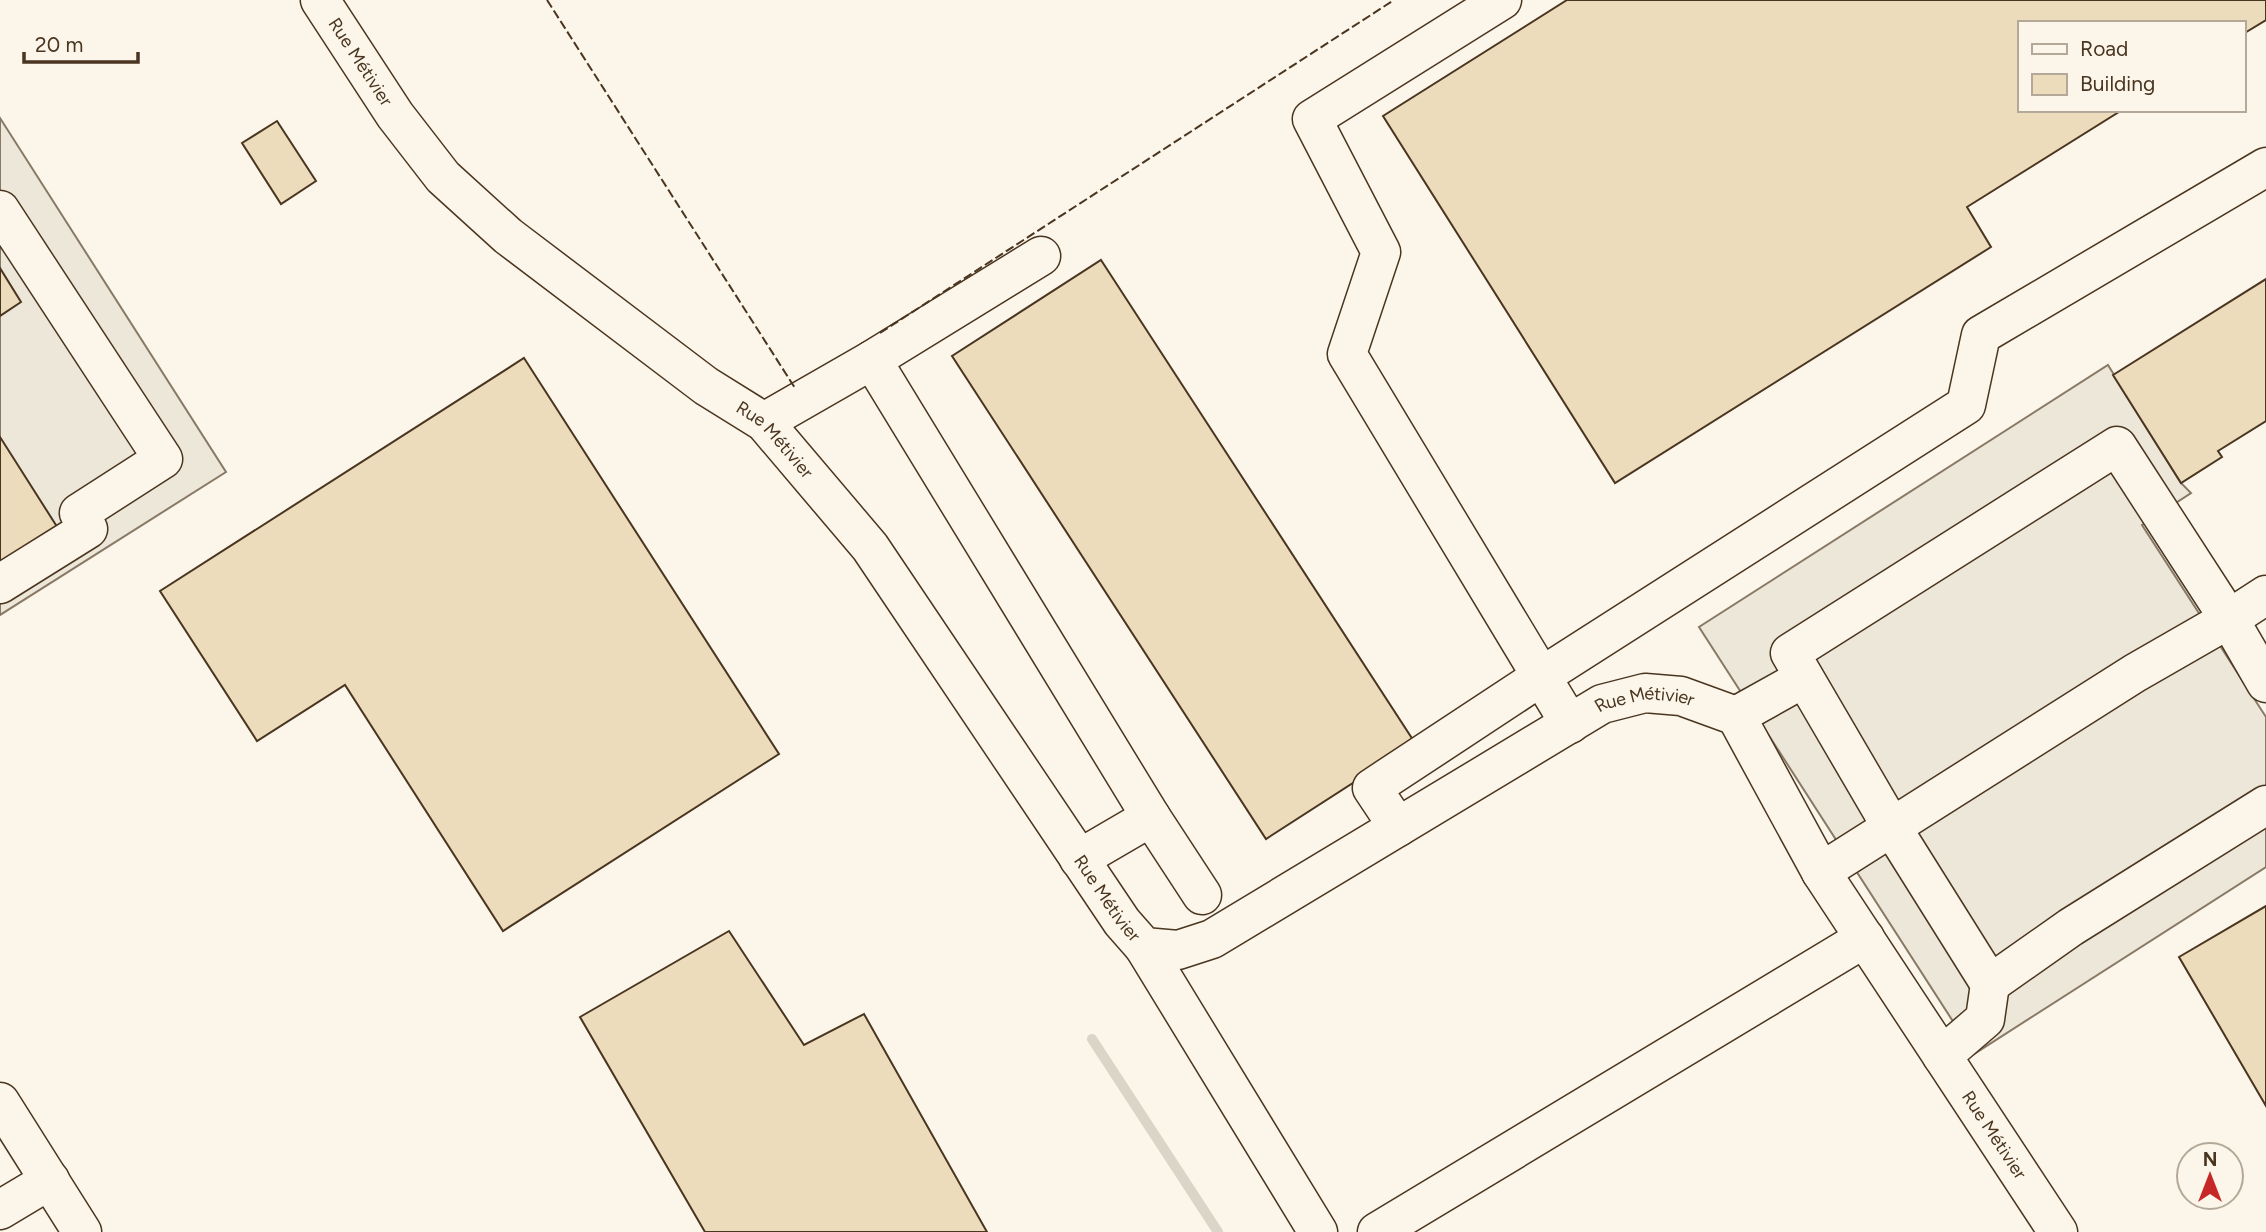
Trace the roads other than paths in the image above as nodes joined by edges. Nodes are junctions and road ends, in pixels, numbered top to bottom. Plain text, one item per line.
1 (320, 0) edge
2 (1502, 0) edge
3 (2266, 167) edge
4 (0, 209) edge
5 (1041, 256) dead end
6 (872, 360) junction
7 (764, 422) junction
8 (0, 584) edge
9 (2266, 595) edge
10 (2229, 620) junction
11 (1542, 676) junction
12 (1804, 678) junction
13 (2266, 683) edge
14 (1736, 716) junction
15 (1570, 724) junction
16 (2266, 806) edge
17 (1152, 817) junction
18 (1891, 826) junction
19 (1398, 827) junction
20 (1079, 859) junction
21 (1821, 872) junction
22 (1202, 895) dead end
23 (1865, 938) junction
24 (1144, 947) junction
25 (1990, 984) junction
26 (1942, 1056) junction
27 (0, 1102) edge
28 (50, 1180) junction
29 (0, 1210) edge
30 (82, 1232) edge
31 (1318, 1232) edge
32 (1377, 1232) edge
33 (2058, 1232) edge

1 - 7 street, Rue Métivier
2 - 11 street
3 - 11 street
4 - 8 street
5 - 6 street
6 - 7 street
6 - 17 street
7 - 20 street, Rue Métivier
9 - 10 street
10 - 12 street
10 - 13 street
10 - 18 street
11 - 15 street
11 - 19 street
12 - 14 street
12 - 18 street
14 - 15 street, Rue Métivier
14 - 21 street, Rue Métivier
15 - 19 street, Rue Métivier
16 - 25 street
17 - 20 street
17 - 22 street
18 - 21 street
18 - 25 street
19 - 24 street, Rue Métivier
20 - 24 street, Rue Métivier
21 - 23 street, Rue Métivier
23 - 26 street, Rue Métivier
23 - 32 street
24 - 31 street
25 - 26 street
26 - 33 street, Rue Métivier
27 - 28 street
28 - 29 street
28 - 30 street

